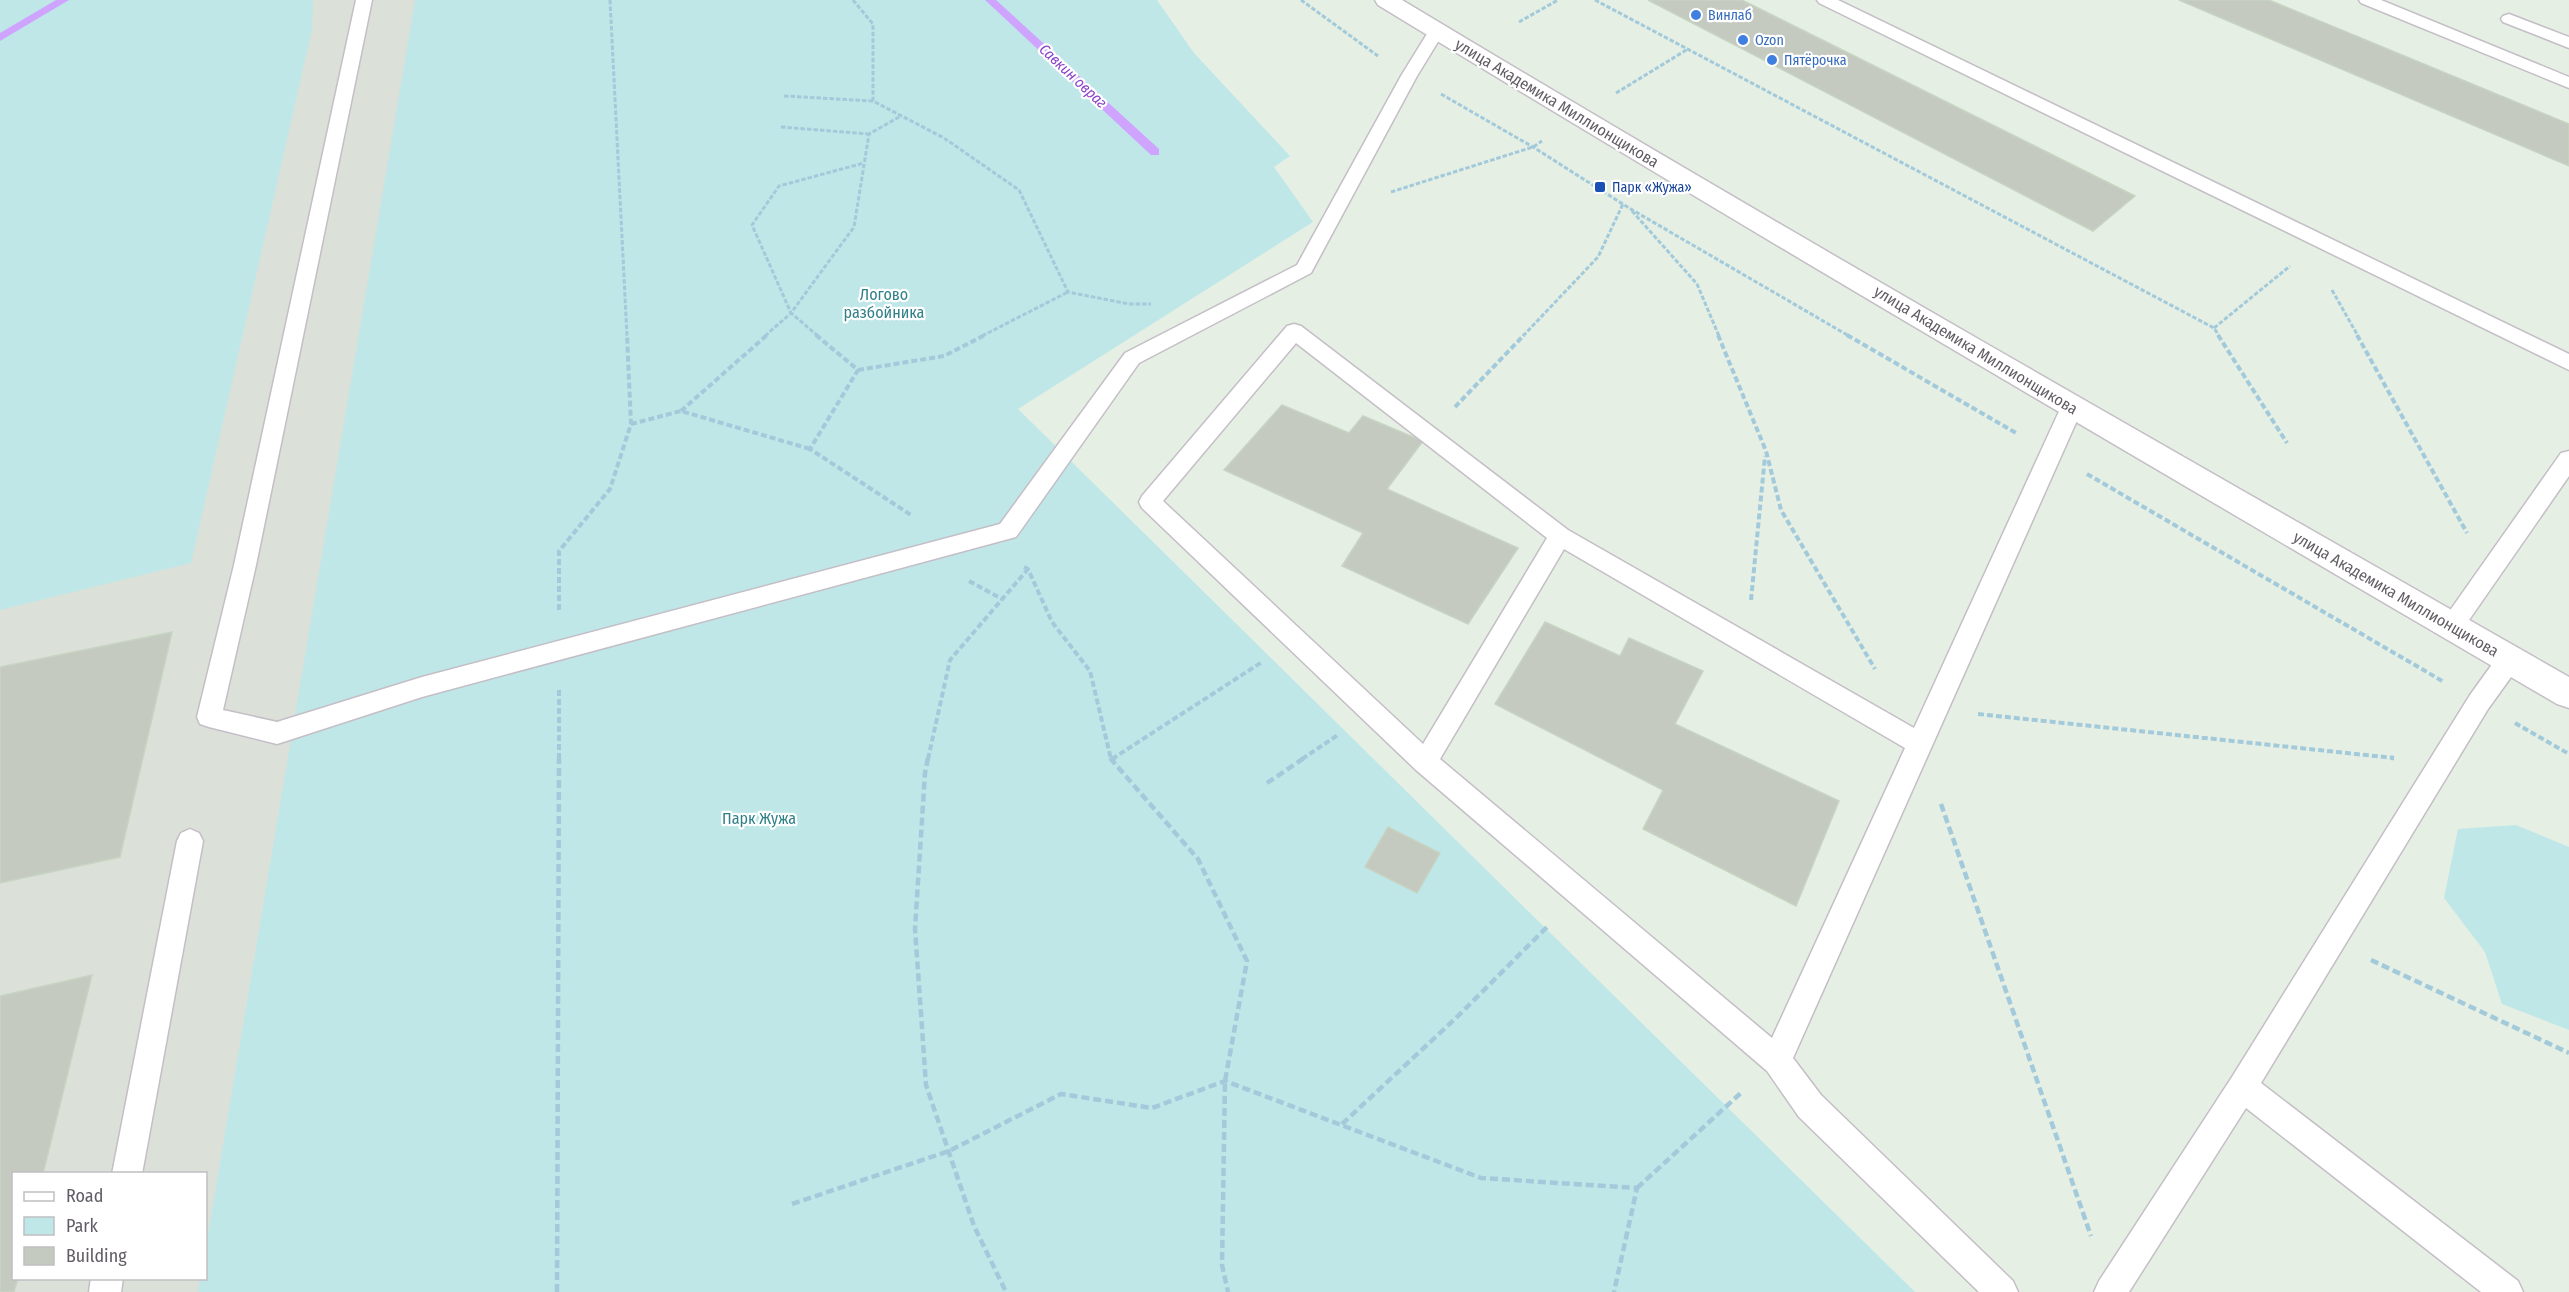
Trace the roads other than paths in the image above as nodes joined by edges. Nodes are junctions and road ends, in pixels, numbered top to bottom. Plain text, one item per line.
1 (364, 0) edge
2 (1386, 0) edge
3 (1825, 0) edge
4 (2367, 0) edge
5 (2509, 19) dead end
6 (1436, 32) junction
7 (2569, 43) edge
8 (2569, 83) edge
9 (2569, 363) edge
10 (2072, 407) junction
11 (2569, 459) edge
12 (1560, 536) junction
13 (2452, 626) junction
14 (2510, 659) junction
15 (2569, 694) edge
16 (1920, 744) junction
17 (1425, 762) junction
18 (190, 841) dead end
19 (1776, 1061) junction
20 (2242, 1087) junction
21 (127, 1172) edge
22 (2002, 1292) edge
23 (2110, 1292) edge
24 (2507, 1292) edge

1 - 6 lane
2 - 6 street, улица Академика Миллионщикова
3 - 9 lane
4 - 8 lane
5 - 7 lane
6 - 10 street, улица Академика Миллионщикова
10 - 13 street, улица Академика Миллионщикова
10 - 16 lane
11 - 13 lane
12 - 16 lane
12 - 17 lane
12 - 17 lane
13 - 14 street, улица Академика Миллионщикова
14 - 15 street, улица Академика Миллионщикова
14 - 20 lane
16 - 19 lane
17 - 19 lane
18 - 21 lane
19 - 22 lane
20 - 23 lane
20 - 24 lane

